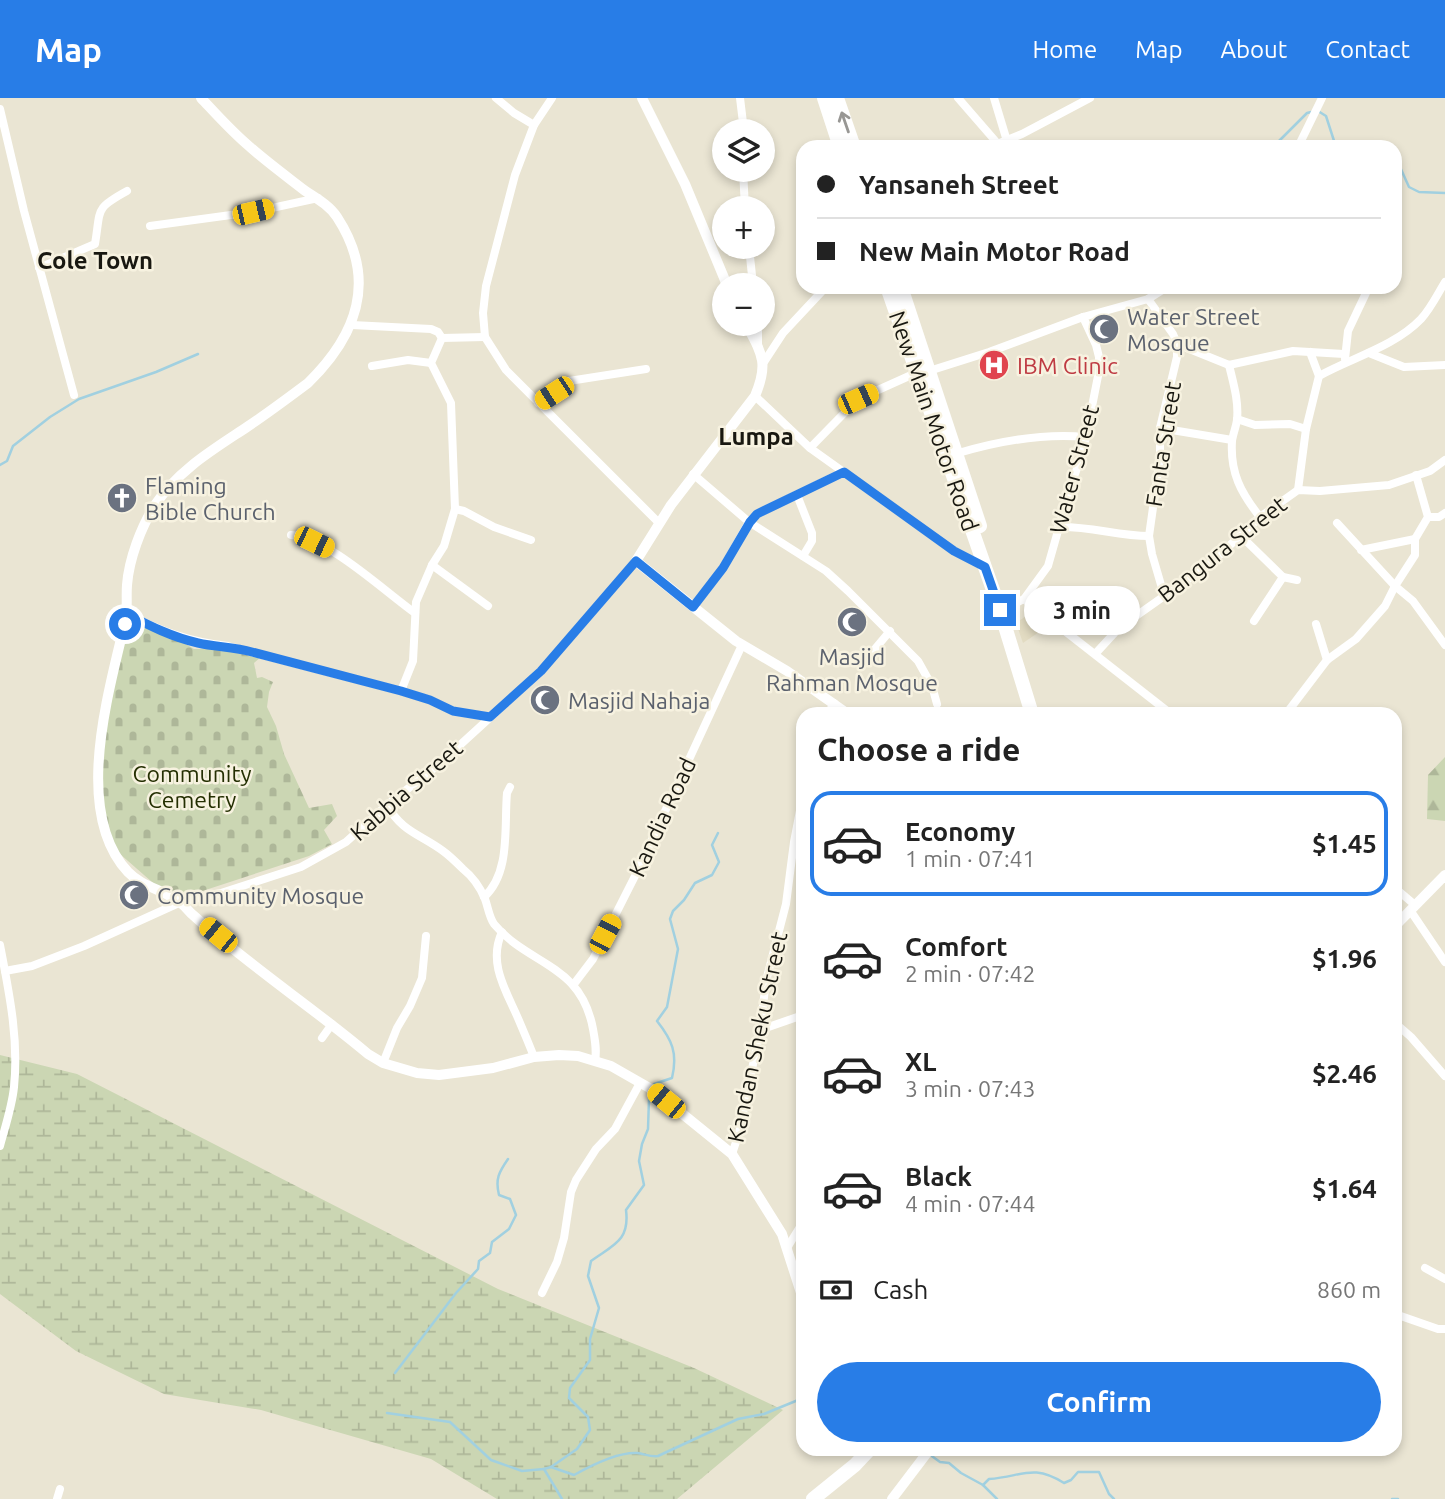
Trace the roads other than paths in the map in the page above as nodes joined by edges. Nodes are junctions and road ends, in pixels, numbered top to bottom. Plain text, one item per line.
1 (201, 98) edge
2 (496, 98) edge
3 (552, 98) edge
4 (642, 98) edge
5 (740, 98) edge
6 (824, 98) edge
7 (837, 98) edge
8 (958, 98) edge
9 (994, 98) edge
10 (1090, 98) edge
11 (1322, 98) edge
12 (0, 112) edge
13 (743, 119) edge
14 (534, 125) junction
15 (838, 140) edge
16 (851, 140) edge
17 (990, 140) edge
18 (1007, 140) edge
19 (1009, 140) edge
20 (1301, 140) edge
21 (127, 191) dead end
22 (318, 198) junction
23 (150, 226) dead end
24 (39, 268) junction
25 (722, 273) edge
26 (1445, 282) edge
27 (819, 294) edge
28 (890, 294) edge
29 (903, 294) edge
30 (1156, 294) edge
31 (1366, 294) edge
32 (1148, 299) junction
33 (1083, 317) junction
34 (352, 325) junction
35 (752, 336) edge
36 (758, 336) edge
37 (485, 337) junction
38 (442, 338) junction
39 (1177, 344) junction
40 (758, 347) junction
41 (1310, 352) junction
42 (1369, 353) junction
43 (1345, 358) junction
44 (764, 362) junction
45 (431, 363) junction
46 (1229, 365) junction
47 (1445, 365) edge
48 (373, 366) dead end
49 (646, 369) dead end
50 (924, 372) junction
51 (1319, 376) junction
52 (74, 395) dead end
53 (755, 396) junction
54 (538, 403) junction
55 (1237, 419) junction
56 (1160, 428) junction
57 (1306, 429) junction
58 (1086, 437) junction
59 (1232, 440) junction
60 (810, 448) junction
61 (956, 454) junction
62 (1445, 460) edge
63 (844, 472) junction
64 (693, 474) junction
65 (1416, 475) junction
66 (1298, 491) junction
67 (797, 495) junction
68 (455, 509) junction
69 (1260, 517) junction
70 (1428, 517) junction
71 (1443, 517) edge
72 (750, 522) junction
73 (659, 523) junction
74 (1337, 523) dead end
75 (1058, 527) junction
76 (291, 535) dead end
77 (1149, 536) junction
78 (1241, 536) junction
79 (1415, 539) junction
80 (531, 540) dead end
81 (1361, 550) junction
82 (803, 556) junction
83 (636, 561) junction
84 (432, 565) junction
85 (985, 567) junction
86 (1283, 577) junction
87 (1297, 580) dead end
88 (1395, 586) junction
89 (1164, 595) junction
90 (1024, 599) junction
91 (488, 606) dead end
92 (693, 607) junction
93 (1008, 607) junction
94 (415, 613) junction
95 (127, 614) junction
96 (1254, 621) dead end
97 (1315, 624) dead end
98 (1119, 628) junction
99 (890, 631) junction
100 (1067, 632) junction
101 (742, 645) junction
102 (1445, 645) edge
103 (1096, 653) junction
104 (869, 656) dead end
105 (1327, 660) junction
106 (401, 691) junction
107 (937, 704) dead end
108 (829, 707) edge
109 (1030, 707) edge
110 (1037, 707) edge
111 (1162, 707) edge
112 (1291, 707) edge
113 (490, 717) junction
114 (510, 787) dead end
115 (387, 805) junction
116 (796, 832) edge
117 (1445, 875) edge
118 (1402, 895) edge
119 (484, 897) junction
120 (181, 902) junction
121 (1413, 907) junction
122 (1402, 919) edge
123 (502, 932) junction
124 (426, 936) dead end
125 (0, 945) edge
126 (1443, 956) edge
127 (5, 971) junction
128 (574, 984) junction
129 (796, 1018) edge
130 (332, 1024) junction
131 (1402, 1029) edge
132 (761, 1030) junction
133 (322, 1038) dead end
134 (534, 1057) junction
135 (595, 1061) junction
136 (383, 1063) junction
137 (1445, 1076) edge
138 (640, 1083) junction
139 (0, 1146) edge
140 (732, 1154) junction
141 (796, 1233) edge
142 (787, 1248) junction
143 (1425, 1268) dead end
144 (796, 1276) edge
145 (1445, 1279) edge
146 (542, 1293) dead end
147 (1402, 1316) edge
148 (1445, 1329) edge
149 (860, 1456) edge
150 (874, 1456) edge
151 (925, 1456) edge
152 (60, 1489) dead end
153 (57, 1499) edge
154 (813, 1499) edge
155 (825, 1499) edge
156 (892, 1499) edge

1 - 22 street
2 - 14 street
3 - 14 street
4 - 25 street
5 - 13 street
6 - 15 highway
16 -> 7 highway
8 - 17 street
9 - 18 street
10 - 19 street
11 - 20 street
12 - 24 street
14 - 37 street
21 - 24 street
22 - 23 street
22 - 34 street
24 - 52 street
26 - 42 street
27 - 44 street
28 - 50 highway, New Main Motor Road
29 - 50 highway, New Main Motor Road
30 - 32 street
31 - 43 street
32 - 33 street
32 - 39 street
33 - 50 street
33 - 58 street, Water Street
34 - 38 street
34 - 95 street
35 - 40 street
36 - 40 street
37 - 38 street
37 - 54 street
38 - 45 street
39 - 46 street
39 - 56 street, Fanta Street
40 - 44 street
41 - 43 street
41 - 46 street
41 - 51 street
42 - 43 street
42 - 47 street
43 - 51 street
44 - 53 street
45 - 48 street
45 - 68 street
46 - 55 street
49 - 54 street
50 - 60 street
50 - 61 highway, New Main Motor Road
50 - 85 highway, New Main Motor Road
51 - 57 street
53 - 60 street
53 - 64 street, Kabbia Street
54 - 73 street
55 - 57 street
55 - 59 street
56 - 59 street
56 - 77 street, Fanta Street
57 - 66 street
58 - 61 street
58 - 75 street, Water Street
59 - 69 street
60 - 63 street
61 - 93 highway, New Main Motor Road
62 - 65 street, Bangura Street
63 - 67 street
63 - 85 street
64 - 72 street
64 - 73 street, Kabbia Street
65 - 66 street, Bangura Street
65 - 70 street
66 - 69 street, Bangura Street
67 - 72 street
67 - 82 street
68 - 80 street
68 - 84 street
69 - 78 street, Bangura Street
70 - 71 street
70 - 79 street
72 - 82 street
72 - 92 street
73 - 83 street, Kabbia Street
74 - 81 street
75 - 77 street
75 - 90 street, Water Street
76 - 94 street
77 - 89 street, Fanta Street
78 - 86 street
78 - 89 street, Bangura Street
79 - 81 street
79 - 88 street
81 - 88 street
82 - 99 street
83 - 92 street
83 - 113 street, Kabbia Street
84 - 91 street
84 - 94 street
85 - 109 highway, New Main Motor Road
86 - 87 street
86 - 96 street
88 - 102 street
88 - 105 street
89 - 98 street, Bangura Street
90 - 93 street, Water Street
90 - 100 street
92 - 101 street
93 - 110 highway, New Main Motor Road
94 - 106 street
95 - 106 street
95 - 120 street
97 - 105 street
98 - 100 street
98 - 103 street, Bangura Street
99 - 104 street
99 - 107 street
100 - 103 street
101 - 108 street
101 - 128 street, Kandia Road
103 - 111 street
105 - 112 street
106 - 113 street
113 - 115 street, Kabbia Street
114 - 119 street
115 - 119 street
115 - 120 street, Kabbia Street
116 - 132 street, Kandan Sheku Street
117 - 121 street
118 - 121 street
119 - 123 street
120 - 127 street, Kabbia Street
120 - 130 street
121 - 122 street
121 - 126 street
123 - 128 street
123 - 134 street
124 - 136 street
125 - 127 street
127 - 139 street
128 - 135 street
129 - 132 street
130 - 133 street
130 - 136 street
131 - 137 street
132 - 140 street, Kandan Sheku Street
134 - 135 street
134 - 136 street
135 - 138 street
138 - 140 street
138 - 146 street
140 - 142 street
141 - 142 street
142 - 144 street
143 - 145 street
147 - 148 street
149 - 154 highway
150 - 155 highway
151 - 156 street
152 - 153 street

